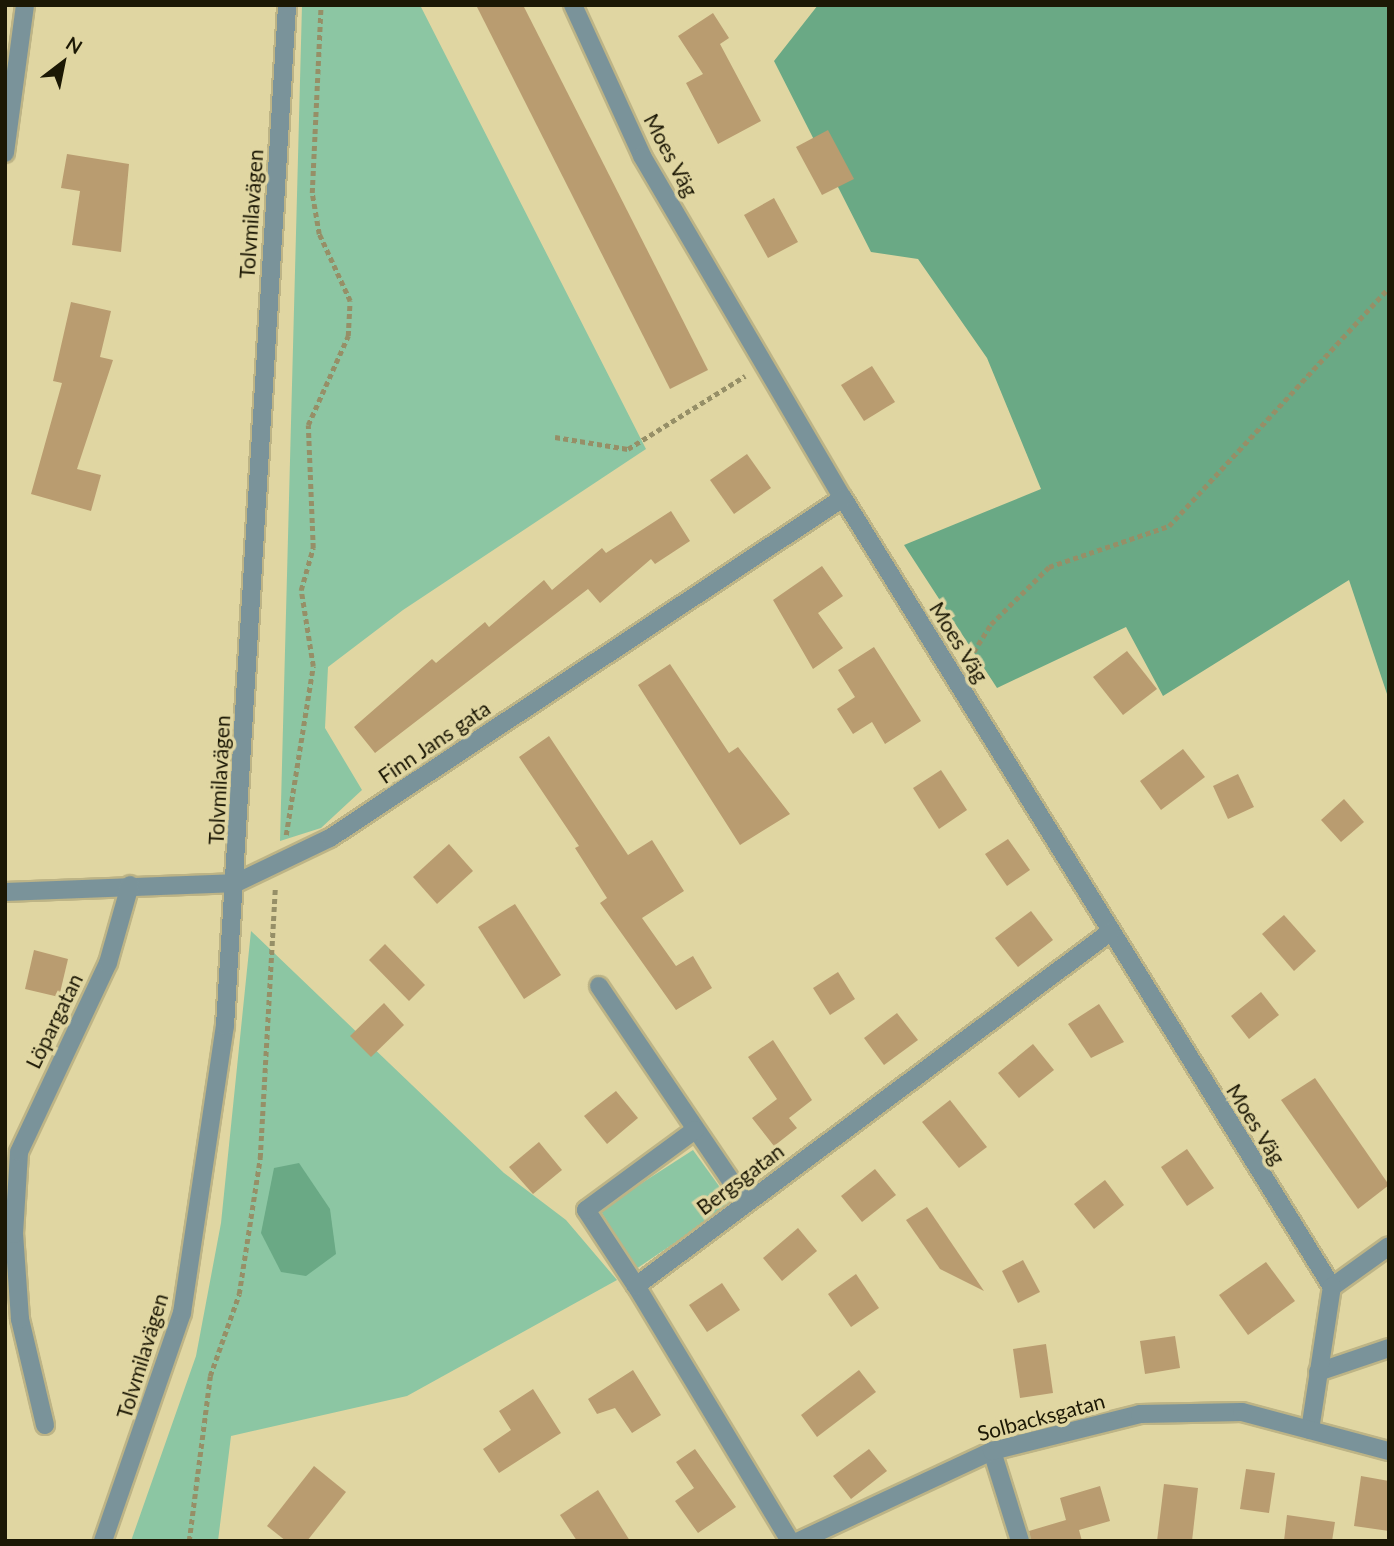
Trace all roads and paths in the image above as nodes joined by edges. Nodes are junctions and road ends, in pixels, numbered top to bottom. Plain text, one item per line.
1 (25, 5) edge
2 (287, 5) edge
3 (321, 5) edge
4 (573, 5) edge
5 (5, 153) edge
6 (1389, 288) edge
7 (765, 364) junction
8 (555, 437) dead end
9 (843, 498) junction
10 (956, 680) junction
11 (282, 860) junction
12 (236, 883) junction
13 (130, 885) junction
14 (5, 892) edge
15 (1111, 932) junction
16 (599, 986) dead end
17 (695, 1130) junction
18 (746, 1203) junction
19 (1389, 1246) edge
20 (636, 1286) junction
21 (1332, 1287) junction
22 (1389, 1349) edge
23 (1318, 1372) junction
24 (44, 1425) dead end
25 (1310, 1430) junction
26 (992, 1451) junction
27 (1389, 1451) edge
28 (103, 1541) edge
29 (189, 1541) edge
30 (790, 1541) edge
31 (799, 1541) edge
32 (1020, 1541) edge

1 - 5 street
2 - 12 street, Tolvmilavägen
3 - 11 path
4 - 7 street, Moes Väg
6 - 10 path
7 - 8 path
7 - 9 street, Moes Väg
9 - 10 street, Moes Väg
9 - 11 street, Finn Jans gata
10 - 15 street, Moes Väg
11 - 12 street, Finn Jans gata
11 - 29 path
12 - 13 street, Finn Jans gata
12 - 28 street, Tolvmilavägen
13 - 14 street, Finn Jans gata
13 - 24 street, Löpargatan
15 - 18 street, Bergsgatan
15 - 21 street, Moes Väg
16 - 17 street
17 - 18 street
17 - 20 street
18 - 20 street, Bergsgatan
19 - 21 street
20 - 30 street
21 - 23 street
22 - 23 street
23 - 25 street
25 - 26 street, Solbacksgatan
25 - 27 street, Solbacksgatan
26 - 31 street, Solbacksgatan
26 - 32 street

